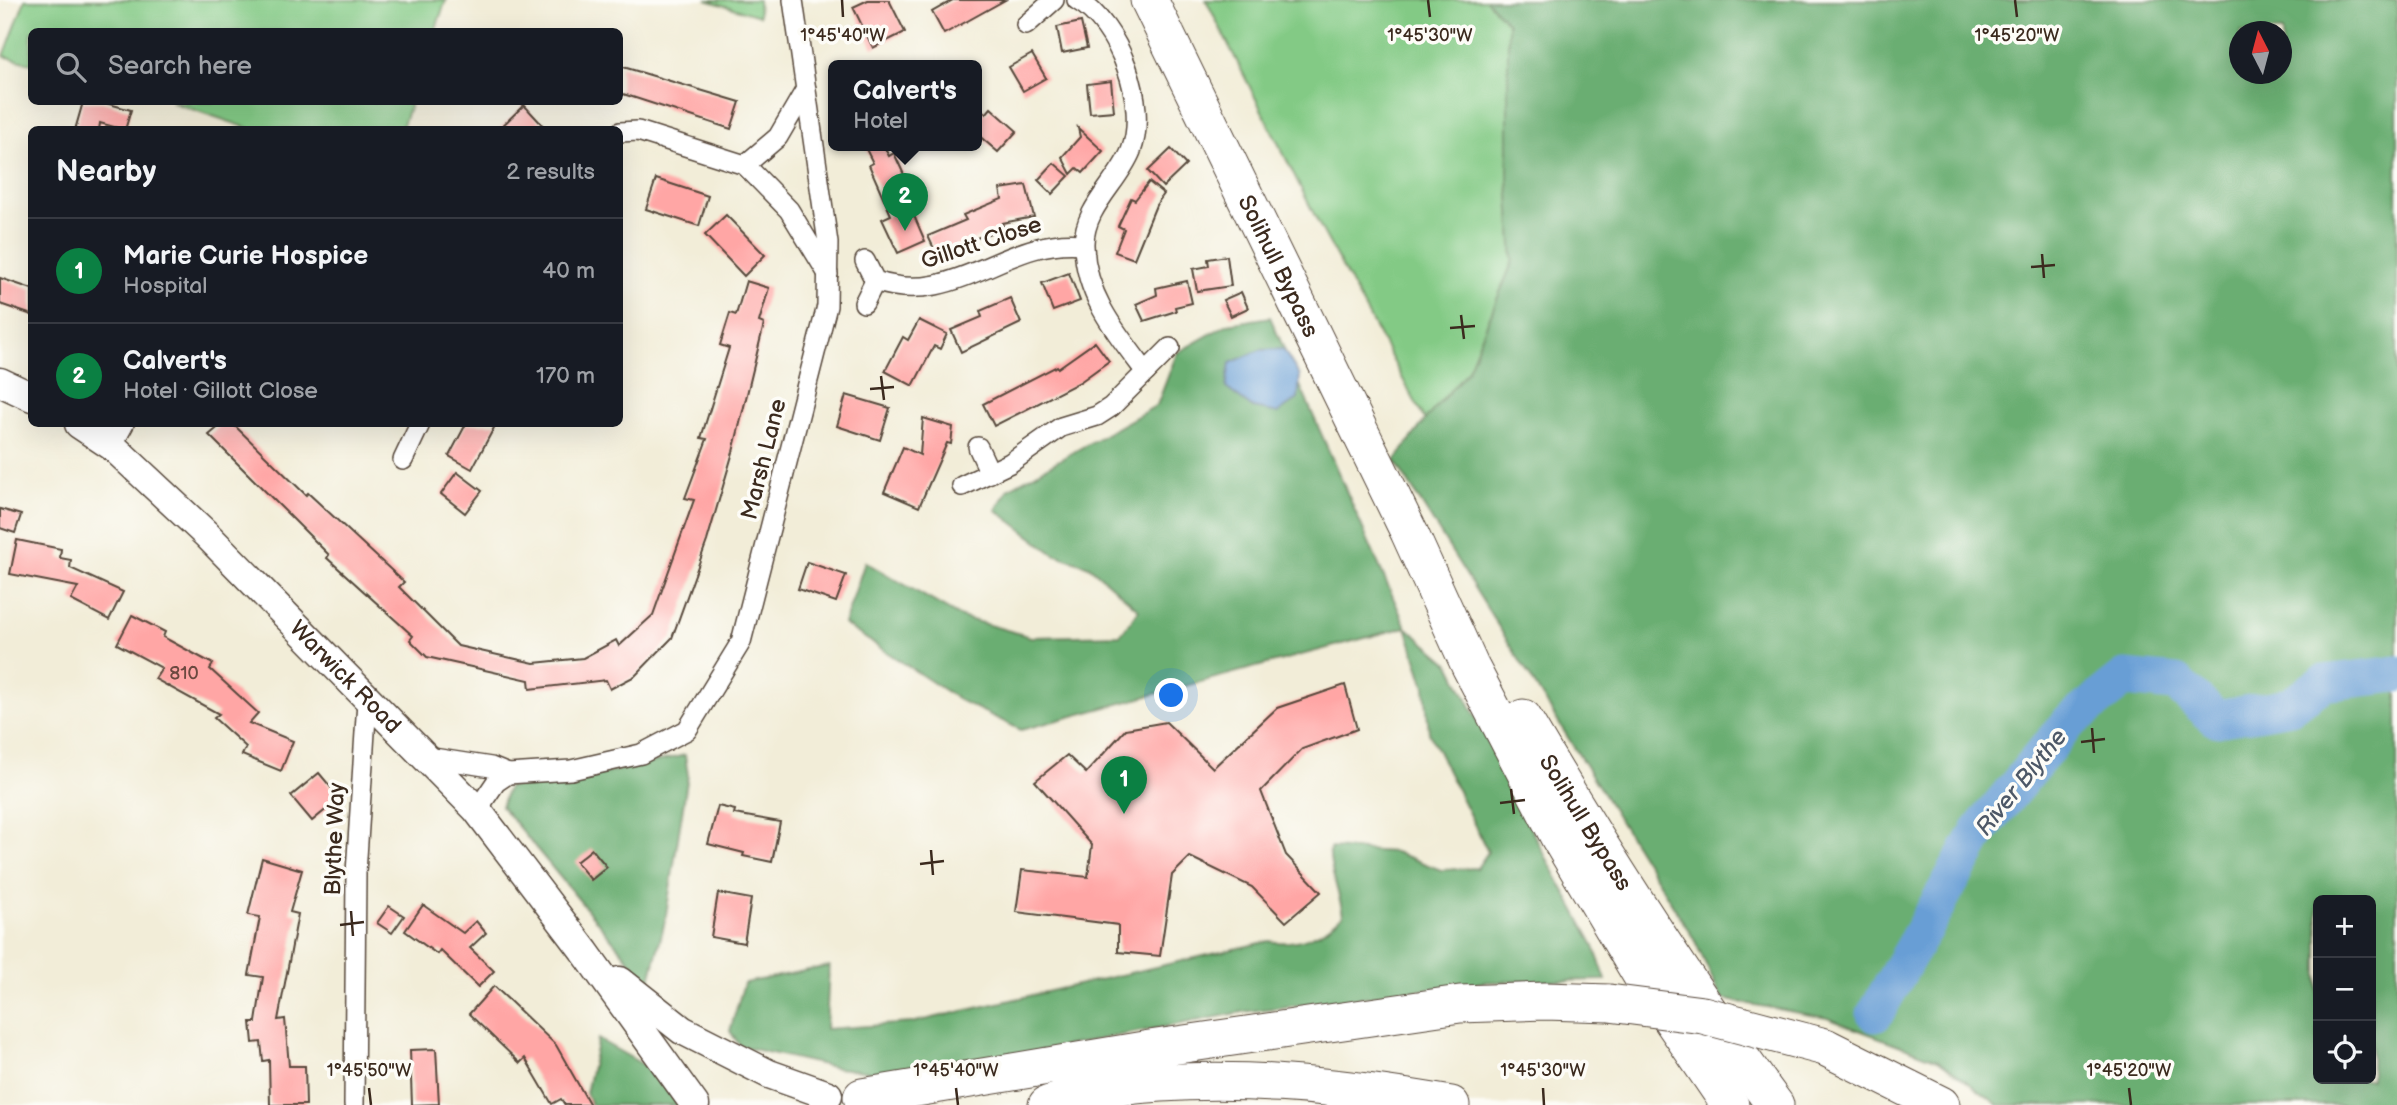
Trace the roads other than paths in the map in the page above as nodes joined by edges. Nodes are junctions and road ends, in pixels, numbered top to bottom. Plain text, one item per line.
1 (793, 0) edge
2 (1055, 0) edge
3 (1077, 0) edge
4 (1149, 0) edge
5 (1026, 25) dead end
6 (806, 89) junction
7 (623, 132) edge
8 (745, 165) junction
9 (1083, 244) junction
10 (865, 261) dead end
11 (829, 275) junction
12 (875, 281) junction
13 (864, 303) dead end
14 (1170, 348) dead end
15 (1146, 372) junction
16 (0, 382) edge
17 (28, 395) edge
18 (90, 427) edge
19 (420, 427) edge
20 (118, 435) edge
21 (978, 447) dead end
22 (403, 460) dead end
23 (990, 473) junction
24 (962, 486) dead end
25 (1409, 532) junction
26 (367, 701) junction
27 (427, 757) junction
28 (508, 774) junction
29 (477, 810) junction
30 (585, 952) junction
31 (842, 1101) edge
32 (354, 1105) edge
33 (695, 1105) edge
34 (1047, 1105) edge
35 (1451, 1105) edge
36 (1730, 1105) edge
37 (1775, 1105) edge
38 (1941, 1105) edge

1 - 6 street, Marsh Lane
2 - 5 street
3 - 9 street
4 - 25 highway, Solihull Bypass
6 - 8 street
6 - 11 street, Marsh Lane
7 - 8 street
8 - 11 street
9 - 12 street, Gillott Close
9 - 15 street
10 - 12 street
11 - 28 street, Marsh Lane
12 - 13 street
14 - 15 street
15 - 23 street
16 - 17 main road
18 - 20 main road, Warwick Road
19 - 22 street
20 - 26 main road, Warwick Road
21 - 23 street
23 - 24 street
25 - 36 highway, Solihull Bypass
25 - 37 highway, Solihull Bypass
26 - 27 main road, Warwick Road
26 - 32 street, Blythe Way
27 - 28 street, Marsh Lane
27 - 29 main road, Warwick Road
28 - 29 street
29 - 30 main road, Warwick Road
30 - 31 main road, Warwick Road
30 - 33 main road, Warwick Road
31 - 38 highway, bridge
34 - 35 highway

